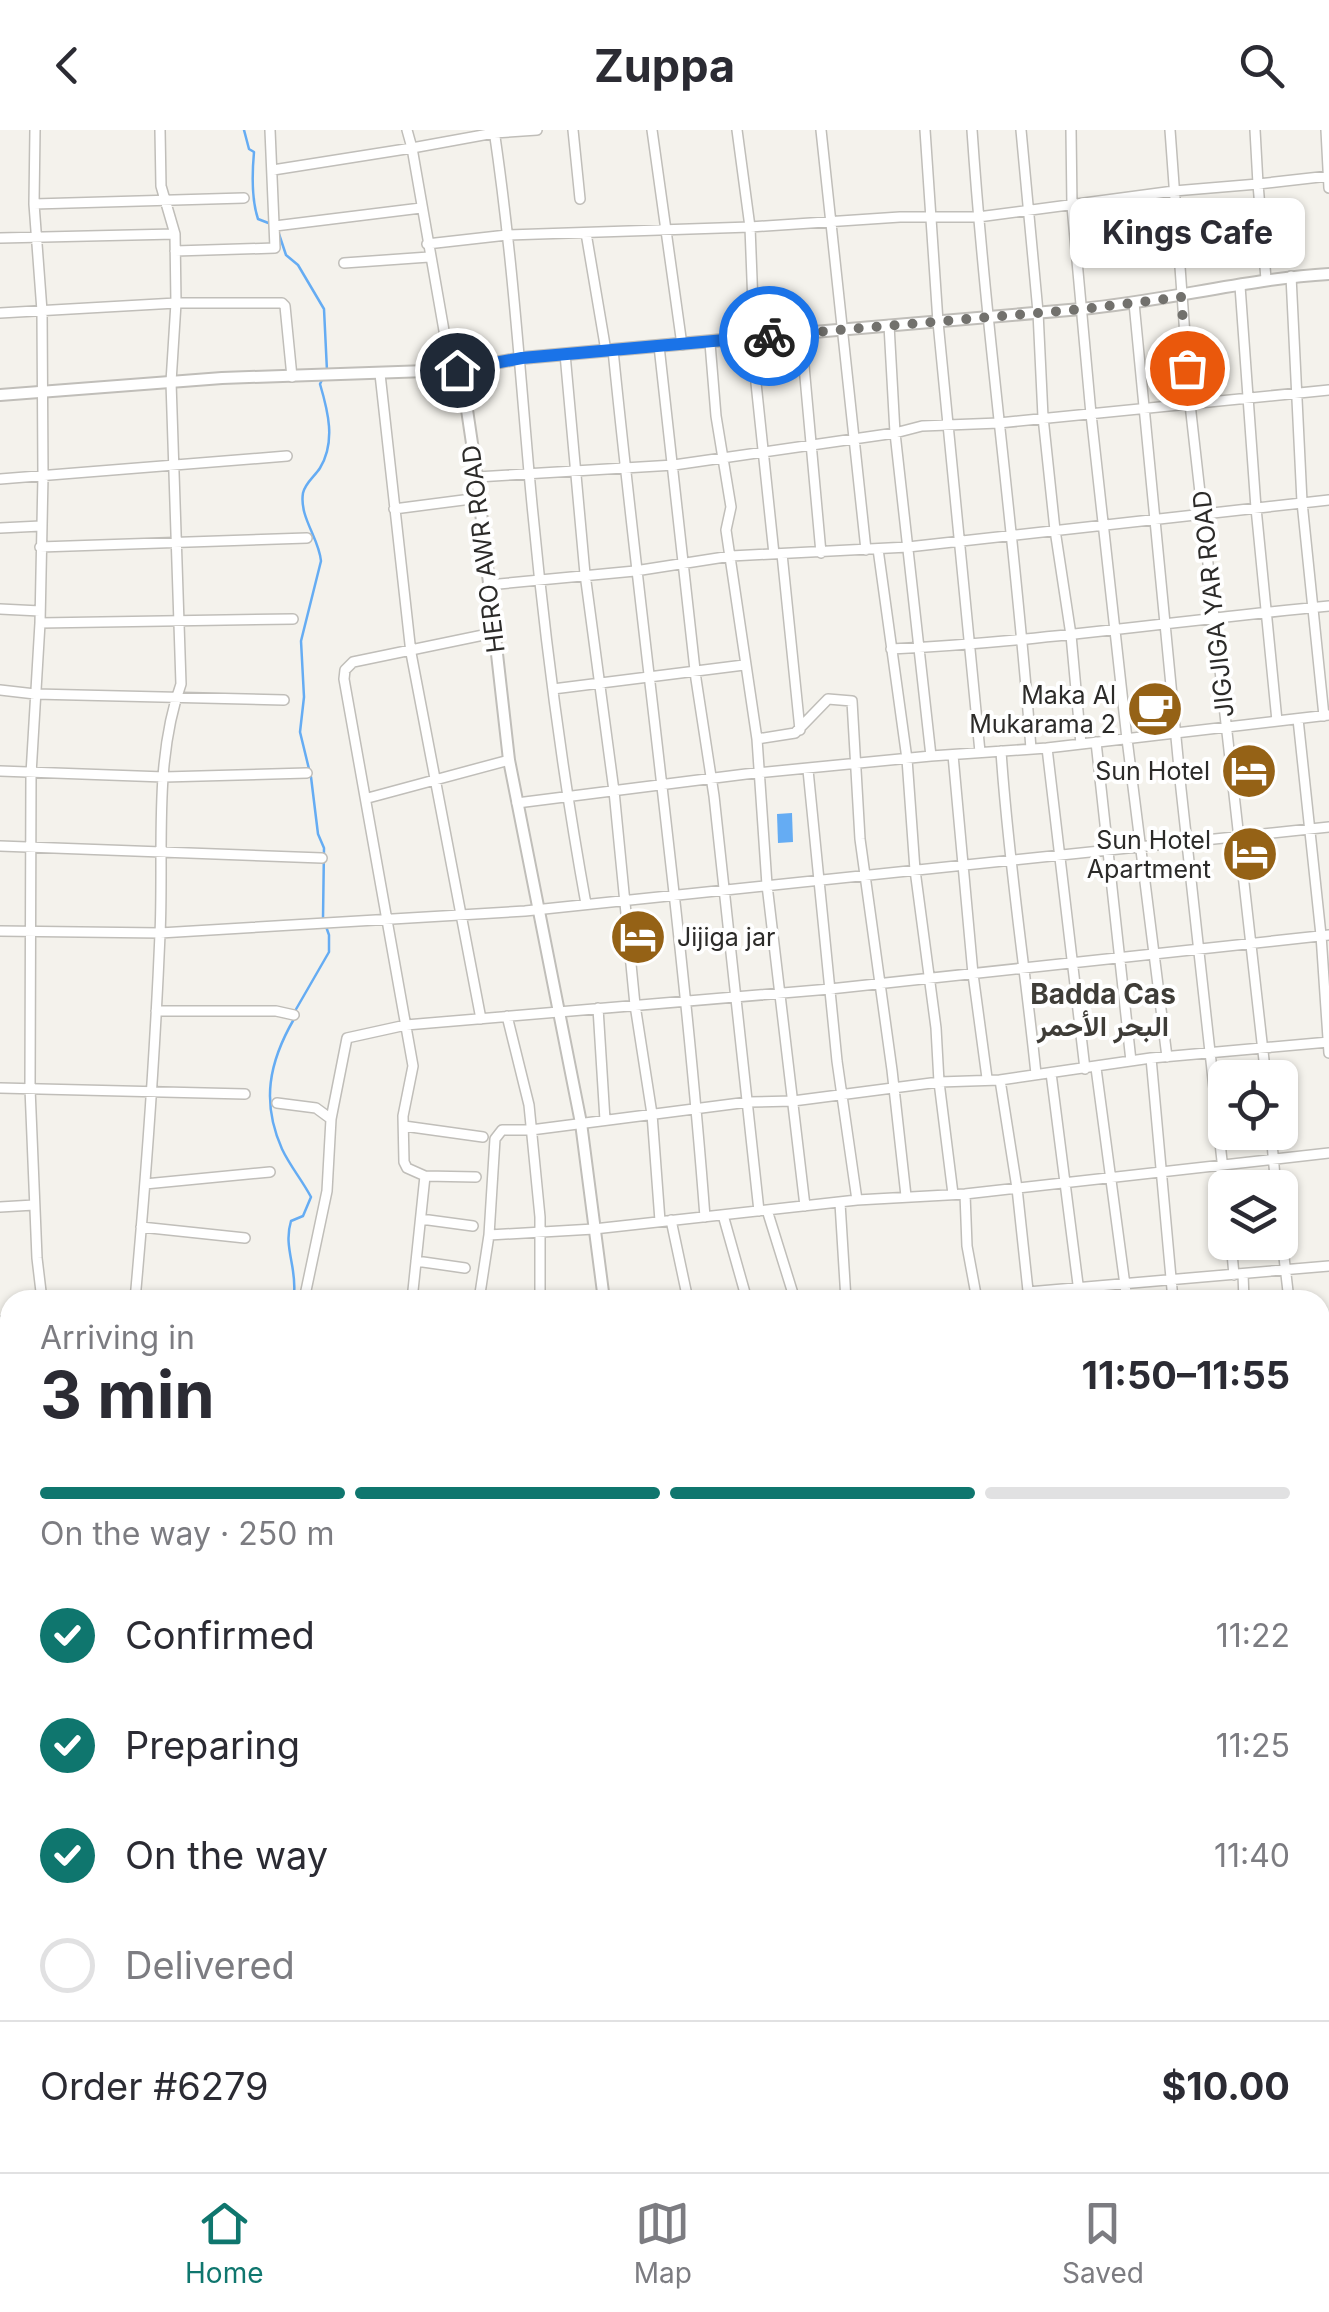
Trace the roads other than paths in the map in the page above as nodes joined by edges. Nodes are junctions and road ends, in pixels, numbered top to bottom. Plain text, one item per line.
1 (35, 130) edge
2 (160, 130) edge
3 (270, 130) edge
4 (407, 130) edge
5 (538, 130) edge
6 (574, 130) edge
7 (652, 130) edge
8 (737, 130) edge
9 (821, 130) edge
10 (925, 130) edge
11 (972, 130) edge
12 (1021, 130) edge
13 (1071, 130) edge
14 (1170, 130) edge
15 (1255, 130) edge
16 (1326, 130) edge
17 (494, 131) edge
18 (412, 148) junction
19 (273, 170) junction
20 (1328, 180) edge
21 (1258, 184) junction
22 (1174, 191) junction
23 (244, 198) dead end
24 (165, 199) junction
25 (580, 200) dead end
26 (34, 204) junction
27 (1072, 206) junction
28 (422, 208) junction
29 (1027, 212) junction
30 (978, 216) junction
31 (930, 217) junction
32 (830, 222) junction
33 (275, 226) junction
34 (750, 227) junction
35 (666, 230) junction
36 (586, 233) junction
37 (175, 234) junction
38 (507, 236) junction
39 (35, 237) junction
40 (0, 238) edge
41 (427, 244) junction
42 (175, 251) junction
43 (429, 257) junction
44 (344, 263) dead end
45 (1329, 274) edge
46 (1291, 276) junction
47 (1266, 279) junction
48 (1240, 286) junction
49 (1181, 297) junction
50 (176, 303) junction
51 (1134, 303) junction
52 (1084, 309) junction
53 (42, 311) junction
54 (1038, 312) junction
55 (0, 313) edge
56 (987, 317) junction
57 (938, 322) junction
58 (890, 326) junction
59 (843, 328) junction
60 (801, 332) junction
61 (756, 337) junction
62 (710, 343) junction
63 (682, 344) junction
64 (659, 346) junction
65 (610, 350) junction
66 (565, 354) junction
67 (522, 358) junction
68 (457, 370) junction
69 (380, 374) junction
70 (292, 376) junction
71 (171, 382) junction
72 (1329, 390) edge
73 (42, 393) junction
74 (1295, 393) junction
75 (0, 396) edge
76 (1247, 398) junction
77 (1190, 404) junction
78 (1146, 408) junction
79 (1091, 414) junction
80 (1043, 418) junction
81 (999, 424) junction
82 (950, 426) junction
83 (896, 433) junction
84 (853, 440) junction
85 (812, 445) junction
86 (765, 450) junction
87 (287, 456) dead end
88 (724, 457) junction
89 (173, 464) junction
90 (674, 465) junction
91 (625, 468) junction
92 (576, 472) junction
93 (529, 473) junction
94 (43, 476) junction
95 (476, 477) junction
96 (0, 479) edge
97 (479, 498) junction
98 (1329, 500) edge
99 (1302, 502) junction
100 (1256, 508) junction
101 (394, 509) junction
102 (1204, 514) junction
103 (1154, 520) junction
104 (41, 526) junction
105 (1104, 526) junction
106 (0, 528) edge
107 (1055, 530) junction
108 (1012, 534) junction
109 (307, 538) dead end
110 (175, 542) junction
111 (960, 542) junction
112 (40, 547) junction
113 (908, 547) junction
114 (878, 549) junction
115 (866, 550) junction
116 (821, 552) junction
117 (778, 554) junction
118 (730, 556) junction
119 (683, 562) junction
120 (635, 571) junction
121 (585, 574) junction
122 (541, 578) junction
123 (488, 585) junction
124 (1329, 606) edge
125 (1312, 608) junction
126 (0, 610) edge
127 (40, 611) junction
128 (1268, 612) junction
129 (1215, 617) junction
130 (293, 619) dead end
131 (1166, 622) junction
132 (40, 623) junction
133 (178, 623) junction
134 (1115, 628) junction
135 (493, 634) junction
136 (1071, 634) junction
137 (1024, 640) junction
138 (971, 644) junction
139 (919, 648) junction
140 (891, 649) junction
141 (410, 652) junction
142 (744, 665) junction
143 (695, 672) junction
144 (649, 678) junction
145 (600, 684) junction
146 (553, 689) junction
147 (0, 690) edge
148 (36, 694) junction
149 (176, 697) junction
150 (284, 700) dead end
151 (1326, 716) edge
152 (1298, 719) junction
153 (1276, 720) junction
154 (1227, 726) junction
155 (800, 730) junction
156 (1177, 732) junction
157 (1127, 738) junction
158 (757, 739) junction
159 (1096, 742) junction
160 (1081, 744) junction
161 (1047, 748) junction
162 (1031, 750) junction
163 (1000, 751) junction
164 (980, 752) junction
165 (953, 754) junction
166 (931, 756) junction
167 (907, 758) junction
168 (509, 760) junction
169 (858, 764) junction
170 (808, 770) junction
171 (0, 771) edge
172 (307, 773) dead end
173 (760, 773) junction
174 (31, 774) junction
175 (164, 778) junction
176 (434, 780) junction
177 (712, 780) junction
178 (664, 784) junction
179 (614, 790) junction
180 (566, 795) junction
181 (368, 798) junction
182 (517, 802) junction
183 (1329, 827) edge
184 (1310, 829) junction
185 (1240, 834) junction
186 (1187, 842) junction
187 (0, 846) edge
188 (1140, 848) junction
189 (33, 849) junction
190 (1107, 852) junction
191 (162, 854) junction
192 (322, 858) dead end
193 (1060, 858) junction
194 (1010, 862) junction
195 (966, 866) junction
196 (916, 870) junction
197 (867, 875) junction
198 (817, 880) junction
199 (767, 885) junction
200 (724, 890) junction
201 (672, 894) junction
202 (624, 899) junction
203 (586, 904) junction
204 (541, 910) junction
205 (461, 916) junction
206 (385, 920) junction
207 (0, 931) edge
208 (32, 931) junction
209 (160, 932) junction
210 (1325, 935) edge
211 (1253, 942) junction
212 (1198, 948) junction
213 (1155, 952) junction
214 (1121, 956) junction
215 (1071, 963) junction
216 (1026, 968) junction
217 (974, 974) junction
218 (929, 978) junction
219 (879, 983) junction
220 (830, 989) junction
221 (780, 992) junction
222 (734, 996) junction
223 (688, 1001) junction
224 (635, 1005) junction
225 (598, 1008) junction
226 (156, 1011) junction
227 (560, 1012) junction
228 (294, 1015) dead end
229 (507, 1016) junction
230 (481, 1019) junction
231 (406, 1025) junction
232 (1329, 1042) edge
233 (1264, 1048) junction
234 (1329, 1053) edge
235 (1210, 1054) junction
236 (1167, 1057) junction
237 (1151, 1058) junction
238 (1265, 1060) edge
239 (1131, 1061) junction
240 (1096, 1068) junction
241 (1085, 1070) junction
242 (1051, 1073) junction
243 (1036, 1074) junction
244 (988, 1078) junction
245 (1000, 1080) junction
246 (939, 1082) junction
247 (0, 1088) edge
248 (30, 1088) junction
249 (893, 1088) junction
250 (150, 1091) junction
251 (245, 1094) dead end
252 (843, 1095) junction
253 (793, 1100) junction
254 (277, 1102) dead end
255 (748, 1102) junction
256 (696, 1109) junction
257 (652, 1114) junction
258 (331, 1119) junction
259 (606, 1120) junction
260 (580, 1123) junction
261 (404, 1126) junction
262 (531, 1130) junction
263 (483, 1137) dead end
264 (1272, 1150) edge
265 (1329, 1153) edge
266 (1273, 1160) junction
267 (1223, 1165) junction
268 (1223, 1170) edge
269 (1274, 1170) edge
270 (1162, 1171) junction
271 (270, 1172) dead end
272 (426, 1176) junction
273 (476, 1177) dead end
274 (1110, 1178) junction
275 (145, 1184) junction
276 (1066, 1184) junction
277 (1017, 1188) junction
278 (953, 1194) junction
279 (965, 1194) junction
280 (906, 1196) junction
281 (857, 1200) junction
282 (840, 1203) junction
283 (34, 1204) junction
284 (805, 1206) junction
285 (0, 1207) edge
286 (763, 1210) junction
287 (724, 1215) junction
288 (705, 1217) junction
289 (421, 1219) junction
290 (665, 1220) junction
291 (472, 1226) dead end
292 (142, 1227) junction
293 (594, 1229) junction
294 (539, 1232) junction
295 (489, 1235) junction
296 (244, 1238) dead end
297 (1235, 1260) edge
298 (1285, 1260) edge
299 (416, 1261) junction
300 (1329, 1266) edge
301 (465, 1268) dead end
302 (1286, 1271) junction
303 (1239, 1275) junction
304 (1170, 1280) junction
305 (1124, 1282) junction
306 (41, 1290) edge
307 (136, 1290) edge
308 (306, 1290) edge
309 (413, 1290) edge
310 (481, 1290) edge
311 (540, 1290) edge
312 (603, 1290) edge
313 (685, 1290) edge
314 (744, 1290) edge
315 (791, 1290) edge
316 (845, 1290) edge
317 (975, 1290) edge
318 (1027, 1290) edge
319 (1079, 1290) edge
320 (1094, 1290) edge
321 (1125, 1290) edge
322 (1172, 1290) edge
323 (1242, 1290) edge
324 (1287, 1290) edge

1 - 26 street
2 - 24 street
3 - 19 street
4 - 18 street
5 - 17 street
6 - 25 street
7 - 35 street
8 - 34 street
9 - 32 street
10 - 31 street
11 - 30 street
12 - 29 street
13 - 27 street
14 - 22 street, JIGJIGA YAR ROAD
15 - 21 street
16 - 20 street
17 - 18 street
17 - 38 street
18 - 19 street
18 - 28 street
19 - 33 street
20 - 21 street
21 - 22 street
21 - 47 street
22 - 27 street
22 - 49 street, JIGJIGA YAR ROAD
23 - 24 street
24 - 26 street
24 - 37 street
26 - 39 street
27 - 29 street
27 - 52 street
28 - 33 street
28 - 41 street
29 - 30 street
29 - 54 street
30 - 31 street
30 - 56 street
31 - 32 street
31 - 57 street
32 - 34 street
32 - 59 street
33 - 42 street
34 - 35 street
34 - 61 street
35 - 36 street
35 - 63 street
36 - 38 street
36 - 65 street
37 - 39 street
37 - 42 street
38 - 41 street
38 - 67 street
39 - 40 street
39 - 53 street
41 - 43 street
42 - 50 street
43 - 44 street
43 - 68 street
45 - 46 main road
46 - 47 main road
46 - 74 street
47 - 48 main road
48 - 49 main road
48 - 76 street
49 - 51 main road
49 - 77 street, JIGJIGA YAR ROAD
50 - 53 street
50 - 70 street
50 - 71 street
51 - 52 main road
51 - 78 street
52 - 54 main road
52 - 79 street
53 - 55 street
53 - 73 street
54 - 56 main road
54 - 80 street
56 - 57 main road
56 - 81 street
57 - 58 main road
57 - 82 street
58 - 59 main road
58 - 83 street
59 - 60 main road
59 - 84 street
60 - 61 main road
60 - 85 street
61 - 62 main road
61 - 86 street
62 - 63 main road
62 - 88 street
63 - 64 main road
64 - 65 main road
64 - 90 street
65 - 66 main road
65 - 91 street
66 - 67 main road
66 - 92 street
67 - 68 main road
67 - 93 street
68 - 69 main road
68 - 95 main road, HERO AWR ROAD
69 - 70 main road
69 - 101 street
70 - 71 main road
71 - 73 main road
71 - 89 street
72 - 74 street
73 - 75 main road
73 - 94 street
74 - 76 street
74 - 99 street
76 - 77 street
76 - 100 street
77 - 78 street
77 - 102 street, JIGJIGA YAR ROAD
78 - 79 street
78 - 103 street
79 - 80 street
79 - 105 street
80 - 81 street
80 - 107 street
81 - 82 street
81 - 108 street
82 - 83 street
82 - 111 street
83 - 84 street
83 - 113 street
84 - 85 street
84 - 115 street
85 - 86 street
85 - 116 street
86 - 88 street
86 - 117 street
87 - 89 street
88 - 90 street
88 - 118 street
89 - 94 street
89 - 110 street
90 - 91 street
90 - 119 street
91 - 92 street
91 - 120 street
92 - 93 street
92 - 121 street
93 - 95 street
93 - 122 street
94 - 96 street
94 - 104 street
95 - 97 main road, HERO AWR ROAD
97 - 101 street
97 - 123 main road, HERO AWR ROAD
98 - 99 street
99 - 100 street
99 - 125 street
100 - 102 street
100 - 128 street
101 - 141 street
102 - 103 street
102 - 129 street, JIGJIGA YAR ROAD
103 - 105 street
103 - 131 street
104 - 106 street
104 - 112 street
105 - 107 street
105 - 134 street
107 - 108 street
107 - 136 street
108 - 111 street
108 - 137 street
109 - 110 street
110 - 112 street
110 - 133 street
111 - 113 street
111 - 138 street
112 - 127 street
113 - 114 street
113 - 139 street
114 - 115 street
114 - 140 street
115 - 116 street
116 - 117 street
117 - 118 street
117 - 155 street
118 - 119 street
118 - 142 street
119 - 120 street
119 - 143 street
120 - 121 street
120 - 144 street
121 - 122 street
121 - 145 street
122 - 123 street
122 - 146 street
123 - 135 main road, HERO AWR ROAD
124 - 125 street
125 - 128 street
125 - 151 street
126 - 127 street
127 - 132 street
128 - 129 street
128 - 153 street
129 - 131 street
129 - 154 street, JIGJIGA YAR ROAD
130 - 133 street
131 - 134 street
131 - 156 street
132 - 133 street
132 - 148 street
133 - 149 street
134 - 136 street
134 - 157 street
135 - 141 street
135 - 168 main road, HERO AWR ROAD
136 - 137 street
136 - 160 street
137 - 138 street
137 - 162 street
138 - 139 street
138 - 164 street
139 - 140 street
139 - 166 street
140 - 167 street
141 - 176 street
141 - 181 street
142 - 143 street
142 - 158 street
143 - 144 street
143 - 177 street
144 - 145 street
144 - 178 street
145 - 146 street
145 - 179 street
146 - 180 street
147 - 148 street
148 - 149 street
148 - 174 street
149 - 150 street
149 - 175 street
151 - 152 street
152 - 153 street
152 - 184 street
153 - 154 street
154 - 156 street
154 - 185 street, JIGJIGA YAR ROAD
155 - 158 street
155 - 169 street
156 - 157 street
156 - 186 street
157 - 159 street
157 - 188 street
158 - 173 street
159 - 160 street
159 - 190 street
160 - 161 street
161 - 162 street
161 - 193 street
162 - 163 street
163 - 164 street
163 - 194 street
164 - 165 street
165 - 166 street
165 - 195 street
166 - 167 street
167 - 169 street
167 - 196 street
168 - 176 street
168 - 182 main road, HERO AWR ROAD
169 - 170 street
169 - 197 street
170 - 173 street
170 - 198 street
171 - 174 street
172 - 175 street
173 - 177 street
173 - 199 street
174 - 175 street
174 - 189 street
175 - 191 street
176 - 181 street
176 - 205 street
177 - 178 street
177 - 200 street
178 - 179 street
178 - 201 street
179 - 180 street
179 - 202 street
180 - 182 street
180 - 203 street
181 - 206 street
182 - 204 main road, HERO AWR ROAD
183 - 184 street
184 - 185 street
184 - 210 street
185 - 186 street
185 - 211 street, JIGJIGA YAR ROAD
186 - 188 street
186 - 212 street
187 - 189 street
188 - 190 street
188 - 213 street
189 - 191 street
189 - 208 street
190 - 193 street
190 - 214 street
191 - 192 street
191 - 209 street
193 - 194 street
193 - 215 street
194 - 195 street
194 - 216 street
195 - 196 street
195 - 217 street
196 - 197 street
196 - 218 street
197 - 198 street
197 - 219 street
198 - 199 street
198 - 220 street
199 - 200 street
199 - 221 street
200 - 201 street
200 - 222 street
201 - 202 street
201 - 223 street
202 - 203 street
202 - 224 street
203 - 204 street
204 - 205 street
204 - 227 main road, HERO AWR ROAD
205 - 206 street
205 - 230 street
206 - 209 street
206 - 231 street
207 - 208 street
208 - 209 street
208 - 248 street
209 - 226 street
210 - 211 street
210 - 232 street
211 - 212 street
211 - 233 street, JIGJIGA YAR ROAD
212 - 213 street
212 - 235 street
213 - 214 street
213 - 236 street
214 - 215 street
214 - 239 street
215 - 216 street
215 - 241 street
216 - 217 street
216 - 243 street
217 - 218 street
217 - 244 street
218 - 219 street
218 - 246 street
219 - 220 street
219 - 249 street
220 - 221 street
220 - 252 street
221 - 222 street
221 - 253 street
222 - 223 street
222 - 255 street
223 - 224 street
223 - 256 street
224 - 225 street
224 - 257 street
225 - 227 street
225 - 259 street
226 - 228 street
226 - 250 street
227 - 229 street
227 - 260 main road, HERO AWR ROAD
229 - 230 street
229 - 262 street
230 - 231 street
231 - 258 street
231 - 261 street
232 - 233 street
232 - 234 street
233 - 235 street
233 - 238 street, JIGJIGA YAR ROAD
235 - 236 street
235 - 267 street
236 - 237 street
237 - 239 street
237 - 270 street
239 - 240 street
240 - 241 street
240 - 274 street
241 - 242 street
242 - 243 street
242 - 276 street
243 - 245 street
244 - 245 street
244 - 246 street
245 - 277 street
246 - 249 street
246 - 278 street
247 - 248 street
248 - 250 street
248 - 283 street
249 - 252 street
249 - 280 street
250 - 251 street
250 - 275 street
252 - 253 street
252 - 281 street
253 - 255 street
253 - 284 street
254 - 258 street
255 - 256 street
255 - 286 street
256 - 257 street
256 - 288 street
257 - 259 street
257 - 290 street
258 - 308 street
259 - 260 street
260 - 262 street
260 - 293 main road, HERO AWR ROAD
261 - 263 street
261 - 272 street
262 - 294 street
262 - 295 street
264 - 266 street
265 - 266 street
266 - 267 street
266 - 269 street
267 - 268 street
267 - 270 street
270 - 274 street
270 - 304 street
271 - 275 street
272 - 273 street
272 - 289 street
274 - 276 street
274 - 305 street
275 - 292 street
276 - 277 street
276 - 319 street
277 - 279 street
277 - 318 street
278 - 279 street
278 - 280 street
279 - 317 street
280 - 281 street
281 - 282 street
282 - 284 street
282 - 316 street
283 - 285 street
283 - 306 street
284 - 286 street
286 - 287 street
286 - 315 street
287 - 288 street
287 - 314 street
288 - 290 street
289 - 291 street
289 - 299 street
290 - 293 street
290 - 313 street
292 - 296 street
292 - 307 street
293 - 294 street
293 - 312 main road, HERO AWR ROAD
294 - 295 street
294 - 311 street
295 - 310 street
297 - 303 street
298 - 302 street
299 - 301 street
299 - 309 street
300 - 302 street
302 - 303 street
302 - 324 street
303 - 304 street
303 - 323 street
304 - 305 street
304 - 322 street
305 - 320 street
305 - 321 street

